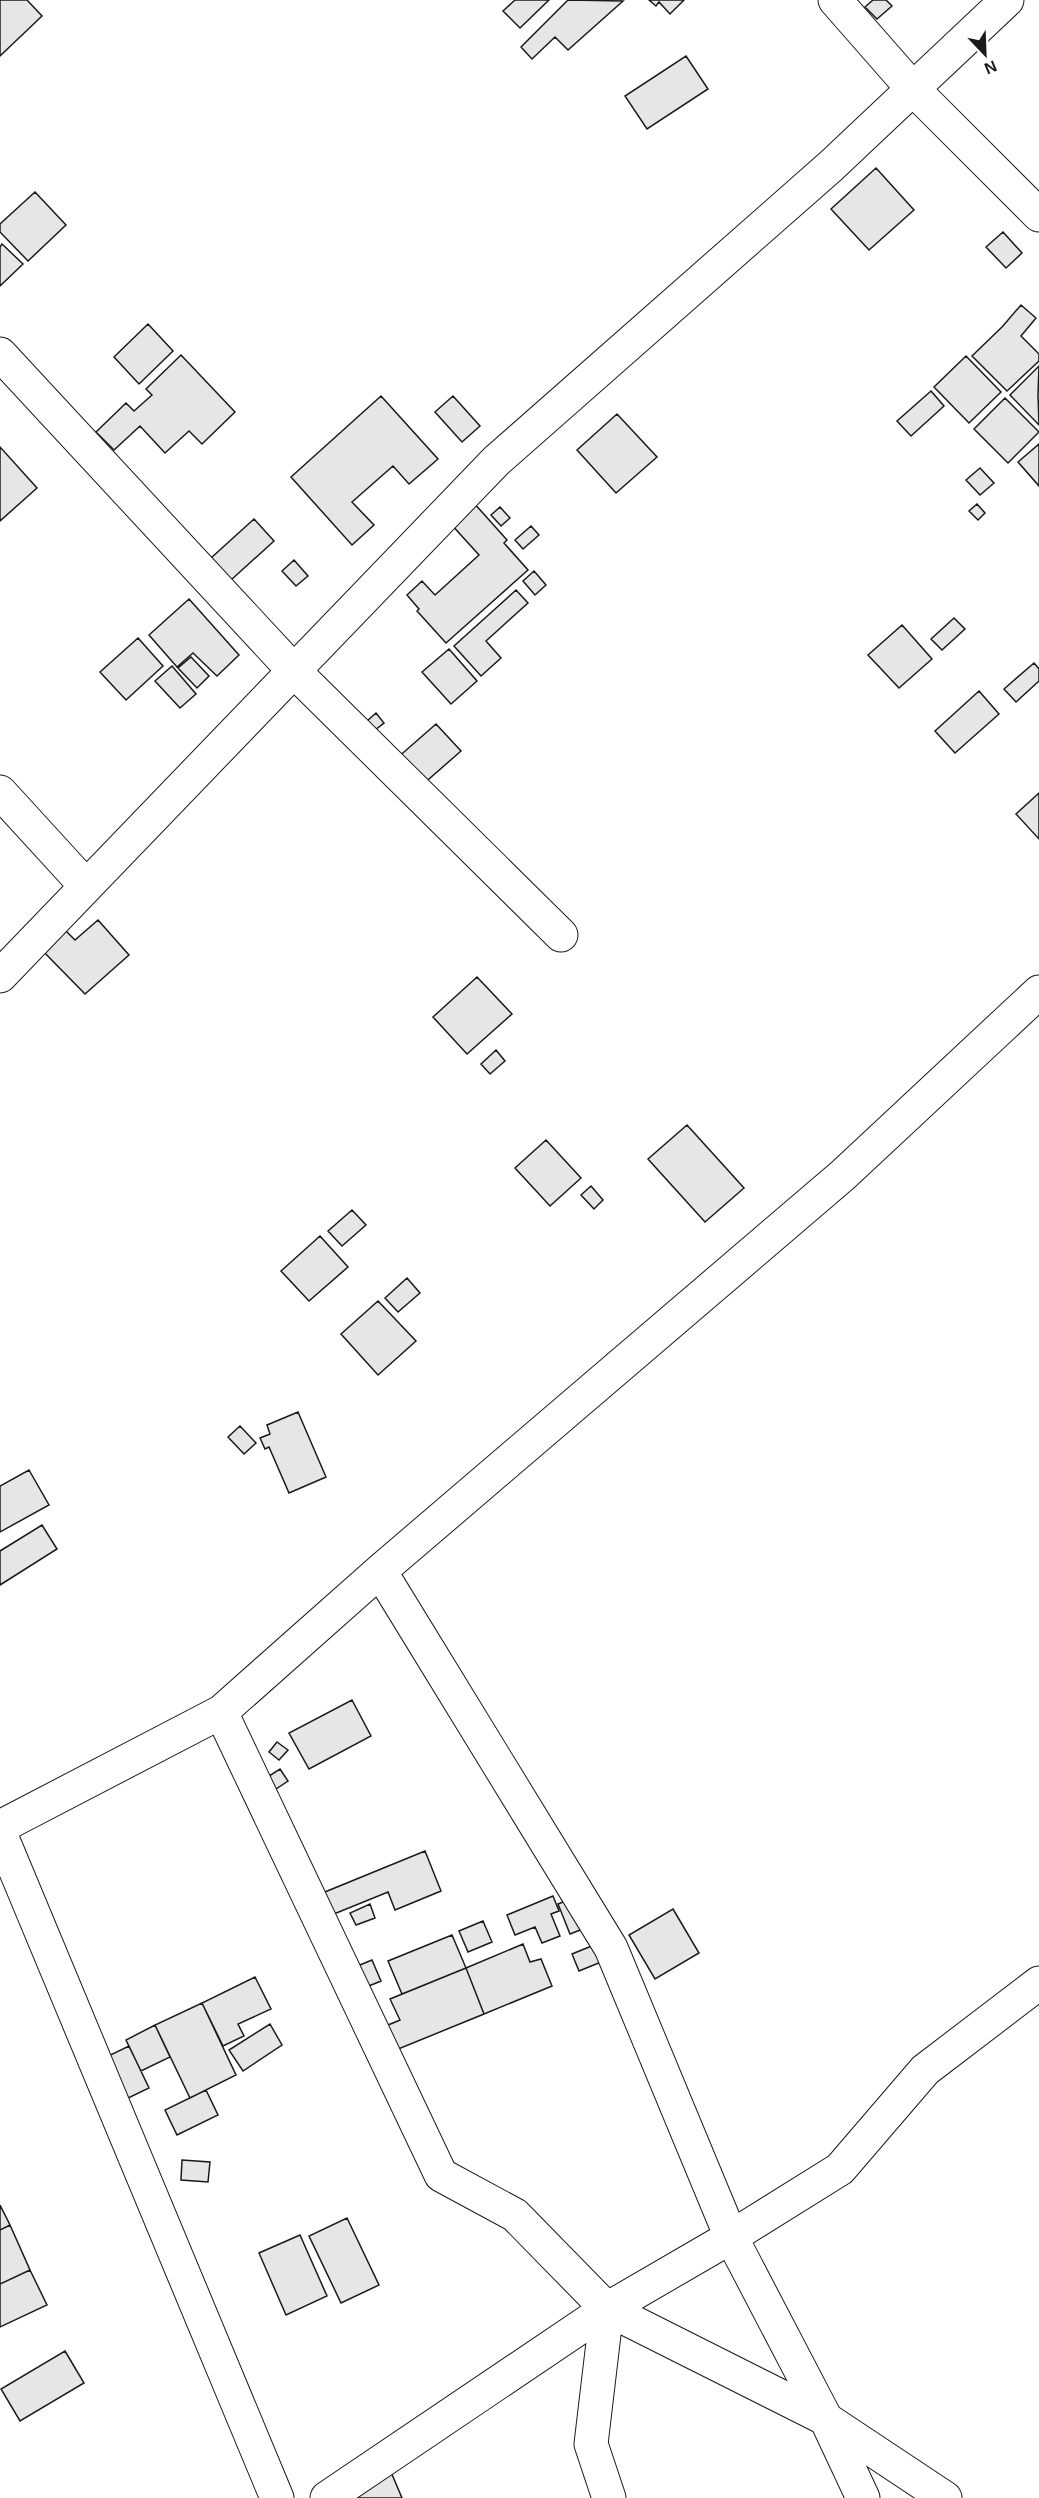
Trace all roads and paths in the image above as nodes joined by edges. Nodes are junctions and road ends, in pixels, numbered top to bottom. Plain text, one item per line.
1 (835, 0) edge
2 (1007, 0) edge
3 (913, 89) junction
4 (1039, 215) edge
5 (0, 354) edge
6 (294, 671) junction
7 (0, 792) edge
8 (86, 886) junction
9 (561, 935) dead end
10 (0, 976) edge
11 (1039, 992) edge
12 (380, 1571) junction
13 (221, 1712) junction
14 (0, 1827) edge
15 (0, 1833) edge
16 (1039, 1983) edge
17 (731, 2237) junction
18 (607, 2309) junction
19 (826, 2419) junction
20 (277, 2498) edge
21 (327, 2498) edge
22 (609, 2498) edge
23 (863, 2498) edge
24 (945, 2498) edge

1 - 3 street
2 - 3 street
3 - 4 street
3 - 6 street
5 - 6 street
6 - 8 street
6 - 9 street
7 - 8 street
8 - 10 street
11 - 12 street
12 - 13 street
12 - 17 street
13 - 14 street
13 - 18 street
15 - 20 street
16 - 17 street
17 - 18 street
17 - 19 street
18 - 19 street
18 - 21 street
18 - 22 street
19 - 23 street
19 - 24 street

